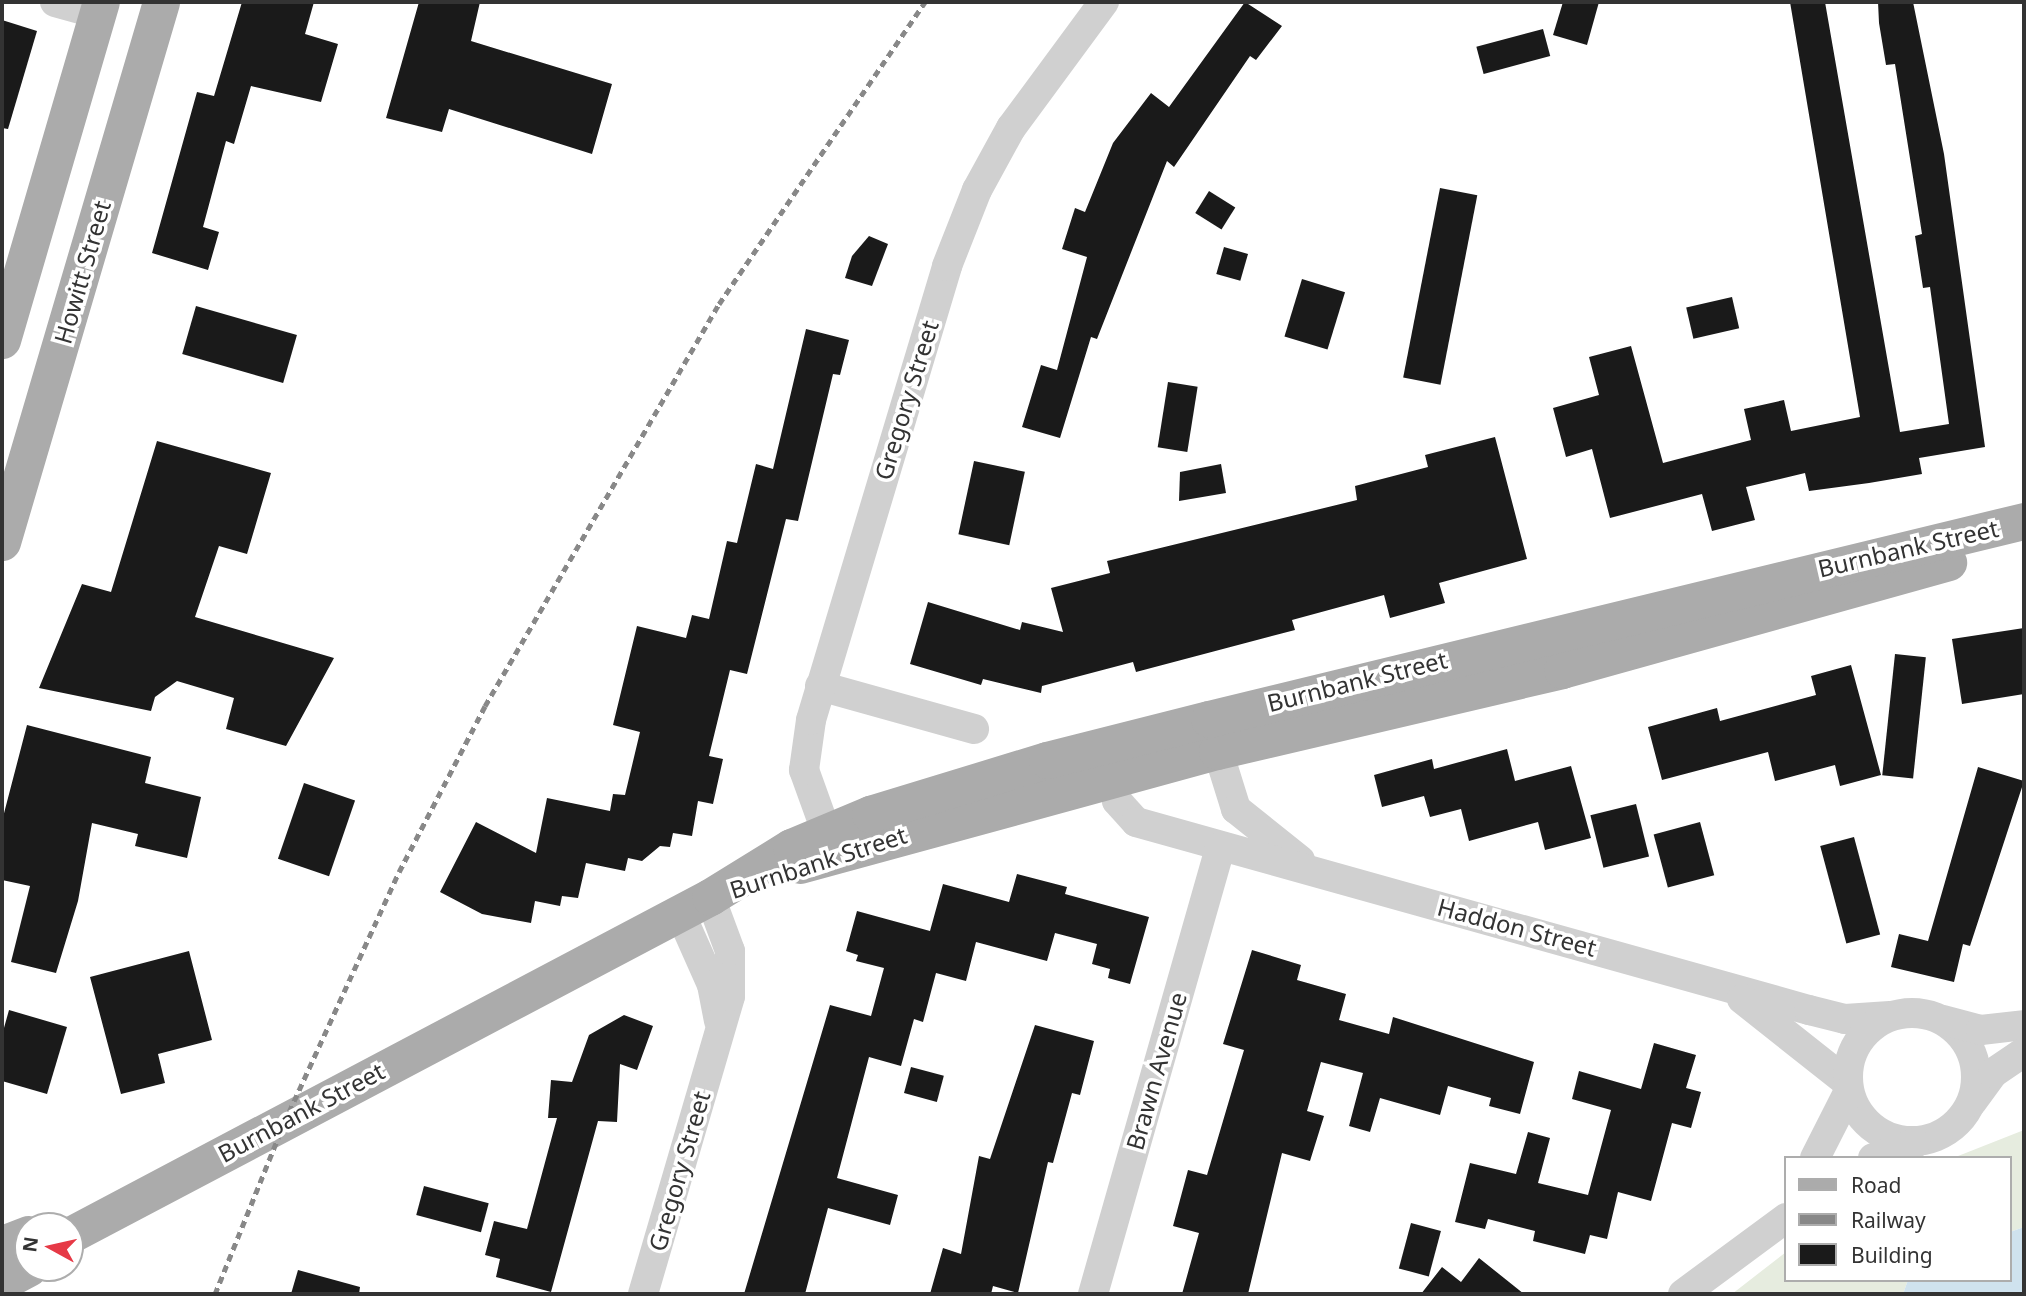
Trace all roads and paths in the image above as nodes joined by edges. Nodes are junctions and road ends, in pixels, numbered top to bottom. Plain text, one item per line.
1 (55, 2) edge
2 (161, 2) edge
3 (1104, 2) edge
4 (99, 8) edge
5 (2, 340) edge
6 (2024, 521) edge
7 (2, 542) edge
8 (2024, 544) edge
9 (820, 686) junction
10 (974, 729) dead end
11 (1213, 735) junction
12 (1123, 741) junction
13 (1113, 778) junction
14 (826, 831) junction
15 (1220, 847) junction
16 (1323, 871) junction
17 (695, 905) junction
18 (1713, 979) junction
19 (1890, 1016) junction
20 (1943, 1020) junction
21 (2024, 1025) edge
22 (2024, 1052) edge
23 (1848, 1087) junction
24 (1971, 1104) junction
25 (1919, 1142) junction
26 (1816, 1156) edge
27 (1879, 1156) edge
28 (1784, 1203) edge
29 (1784, 1220) edge
30 (84, 1225) edge
31 (1757, 1240) junction
32 (643, 1294) edge
33 (1093, 1294) edge
34 (1683, 1294) edge

1 - 4 street
2 - 7 main road, Howitt Street
3 - 9 street, Gregory Street
4 - 5 main road
6 - 11 main road, Burnbank Street
8 - 11 main road, Burnbank Street
9 - 10 street
9 - 14 street, Gregory Street
11 - 12 main road, Burnbank Street
11 - 13 main road, Burnbank Street
11 - 16 street, Haddon Street
12 - 13 street
12 - 14 main road, Burnbank Street
13 - 15 street, Haddon Street
13 - 17 main road, Burnbank Street
14 - 17 main road, Burnbank Street
15 - 16 street, Haddon Street
15 - 33 street, Brawn Avenue
16 - 18 street, Haddon Street
17 - 30 main road, Burnbank Street
17 - 32 street, Gregory Street
18 - 19 street, Haddon Street
18 - 23 street, Haddon Street
19 - 20 street
19 - 23 street
20 - 21 street
20 - 24 street
22 - 24 street
23 - 25 street
23 - 26 street
24 - 25 street
25 - 27 street
28 - 31 street
29 - 31 street
31 - 34 street

